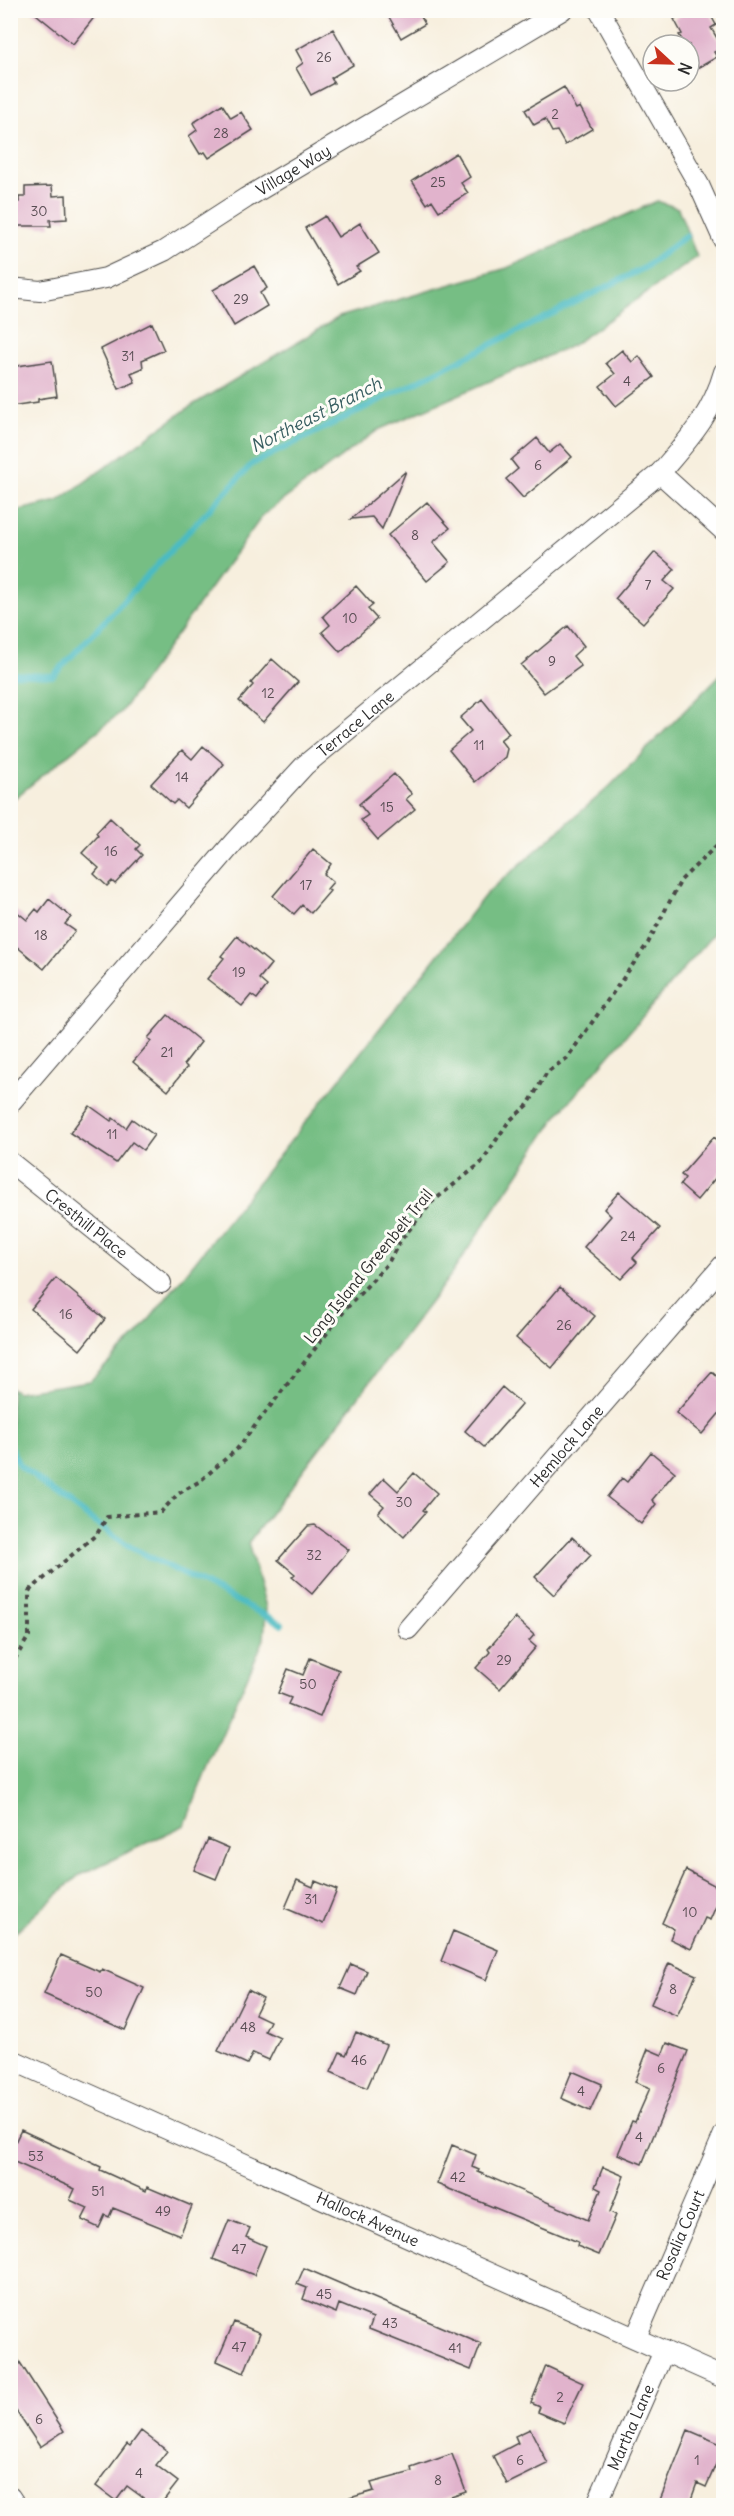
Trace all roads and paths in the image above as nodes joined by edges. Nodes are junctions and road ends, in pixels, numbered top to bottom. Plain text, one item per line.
1 (562, 10) edge
2 (599, 10) edge
3 (723, 241) edge
4 (10, 288) edge
5 (723, 372) edge
6 (660, 473) junction
7 (723, 531) edge
8 (723, 831) edge
9 (10, 1103) edge
10 (10, 1162) edge
11 (723, 1264) edge
12 (161, 1283) dead end
13 (408, 1629) dead end
14 (10, 1666) edge
15 (10, 2058) edge
16 (723, 2134) edge
17 (636, 2337) junction
18 (664, 2351) junction
19 (723, 2378) edge
20 (10, 2497) edge
21 (16, 2505) edge
22 (596, 2505) edge

1 - 4 street, Village Way
2 - 3 street
5 - 6 street, Terrace Lane
6 - 7 street
6 - 9 street, Terrace Lane
8 - 14 path, Long Island Greenbelt Trail
10 - 12 street, Cresthill Place
11 - 13 street, Hemlock Lane
15 - 17 street, Hallock Avenue
16 - 17 street, Rosalia Court
17 - 18 street, Hallock Avenue
18 - 19 street, Hallock Avenue
18 - 22 street, Martha Lane
20 - 21 street

